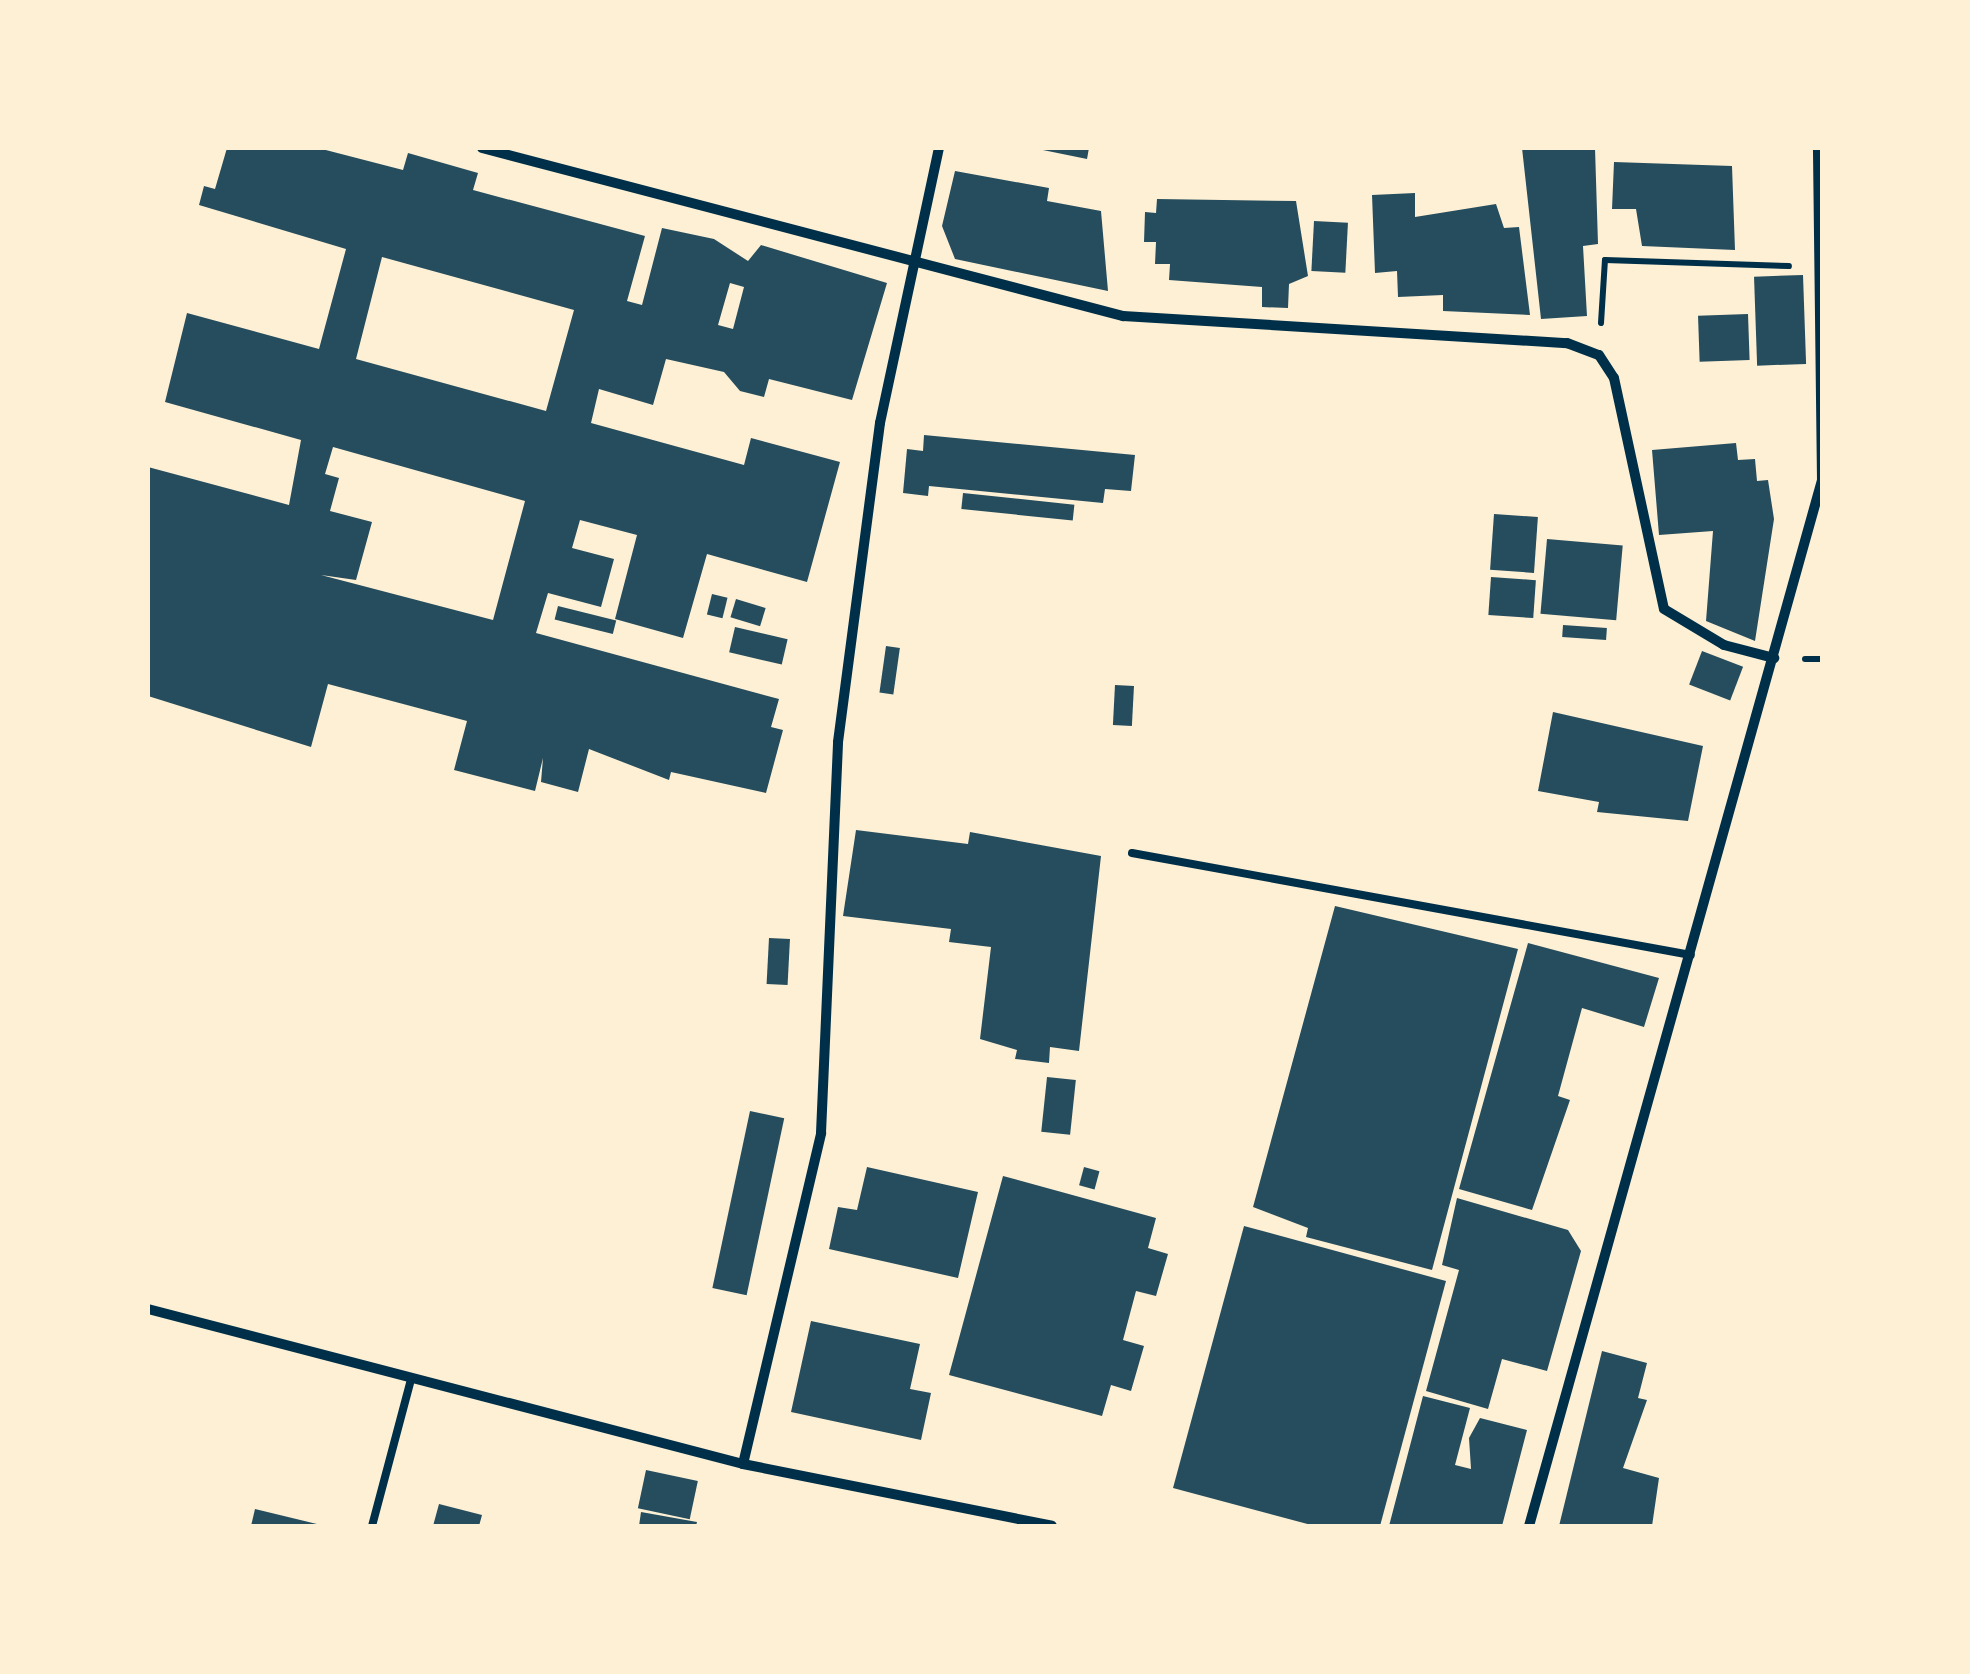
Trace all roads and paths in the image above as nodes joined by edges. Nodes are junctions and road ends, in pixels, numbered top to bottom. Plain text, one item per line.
1 (482, 148) edge
2 (938, 148) edge
3 (1818, 148) edge
4 (914, 267) junction
5 (1819, 267) junction
6 (1600, 355) junction
7 (1774, 658) junction
8 (1132, 853) dead end
9 (1691, 955) junction
10 (148, 1309) edge
11 (412, 1379) junction
12 (743, 1464) junction
13 (372, 1526) edge
14 (1052, 1526) edge
15 (1530, 1526) edge

1 - 4 street
2 - 4 street
3 - 5 street
4 - 6 street
4 - 12 street
5 - 6 path
5 - 7 street
6 - 7 street
7 - 9 street
8 - 9 lane
9 - 15 street
10 - 11 street
11 - 12 street
11 - 13 lane
12 - 14 street

